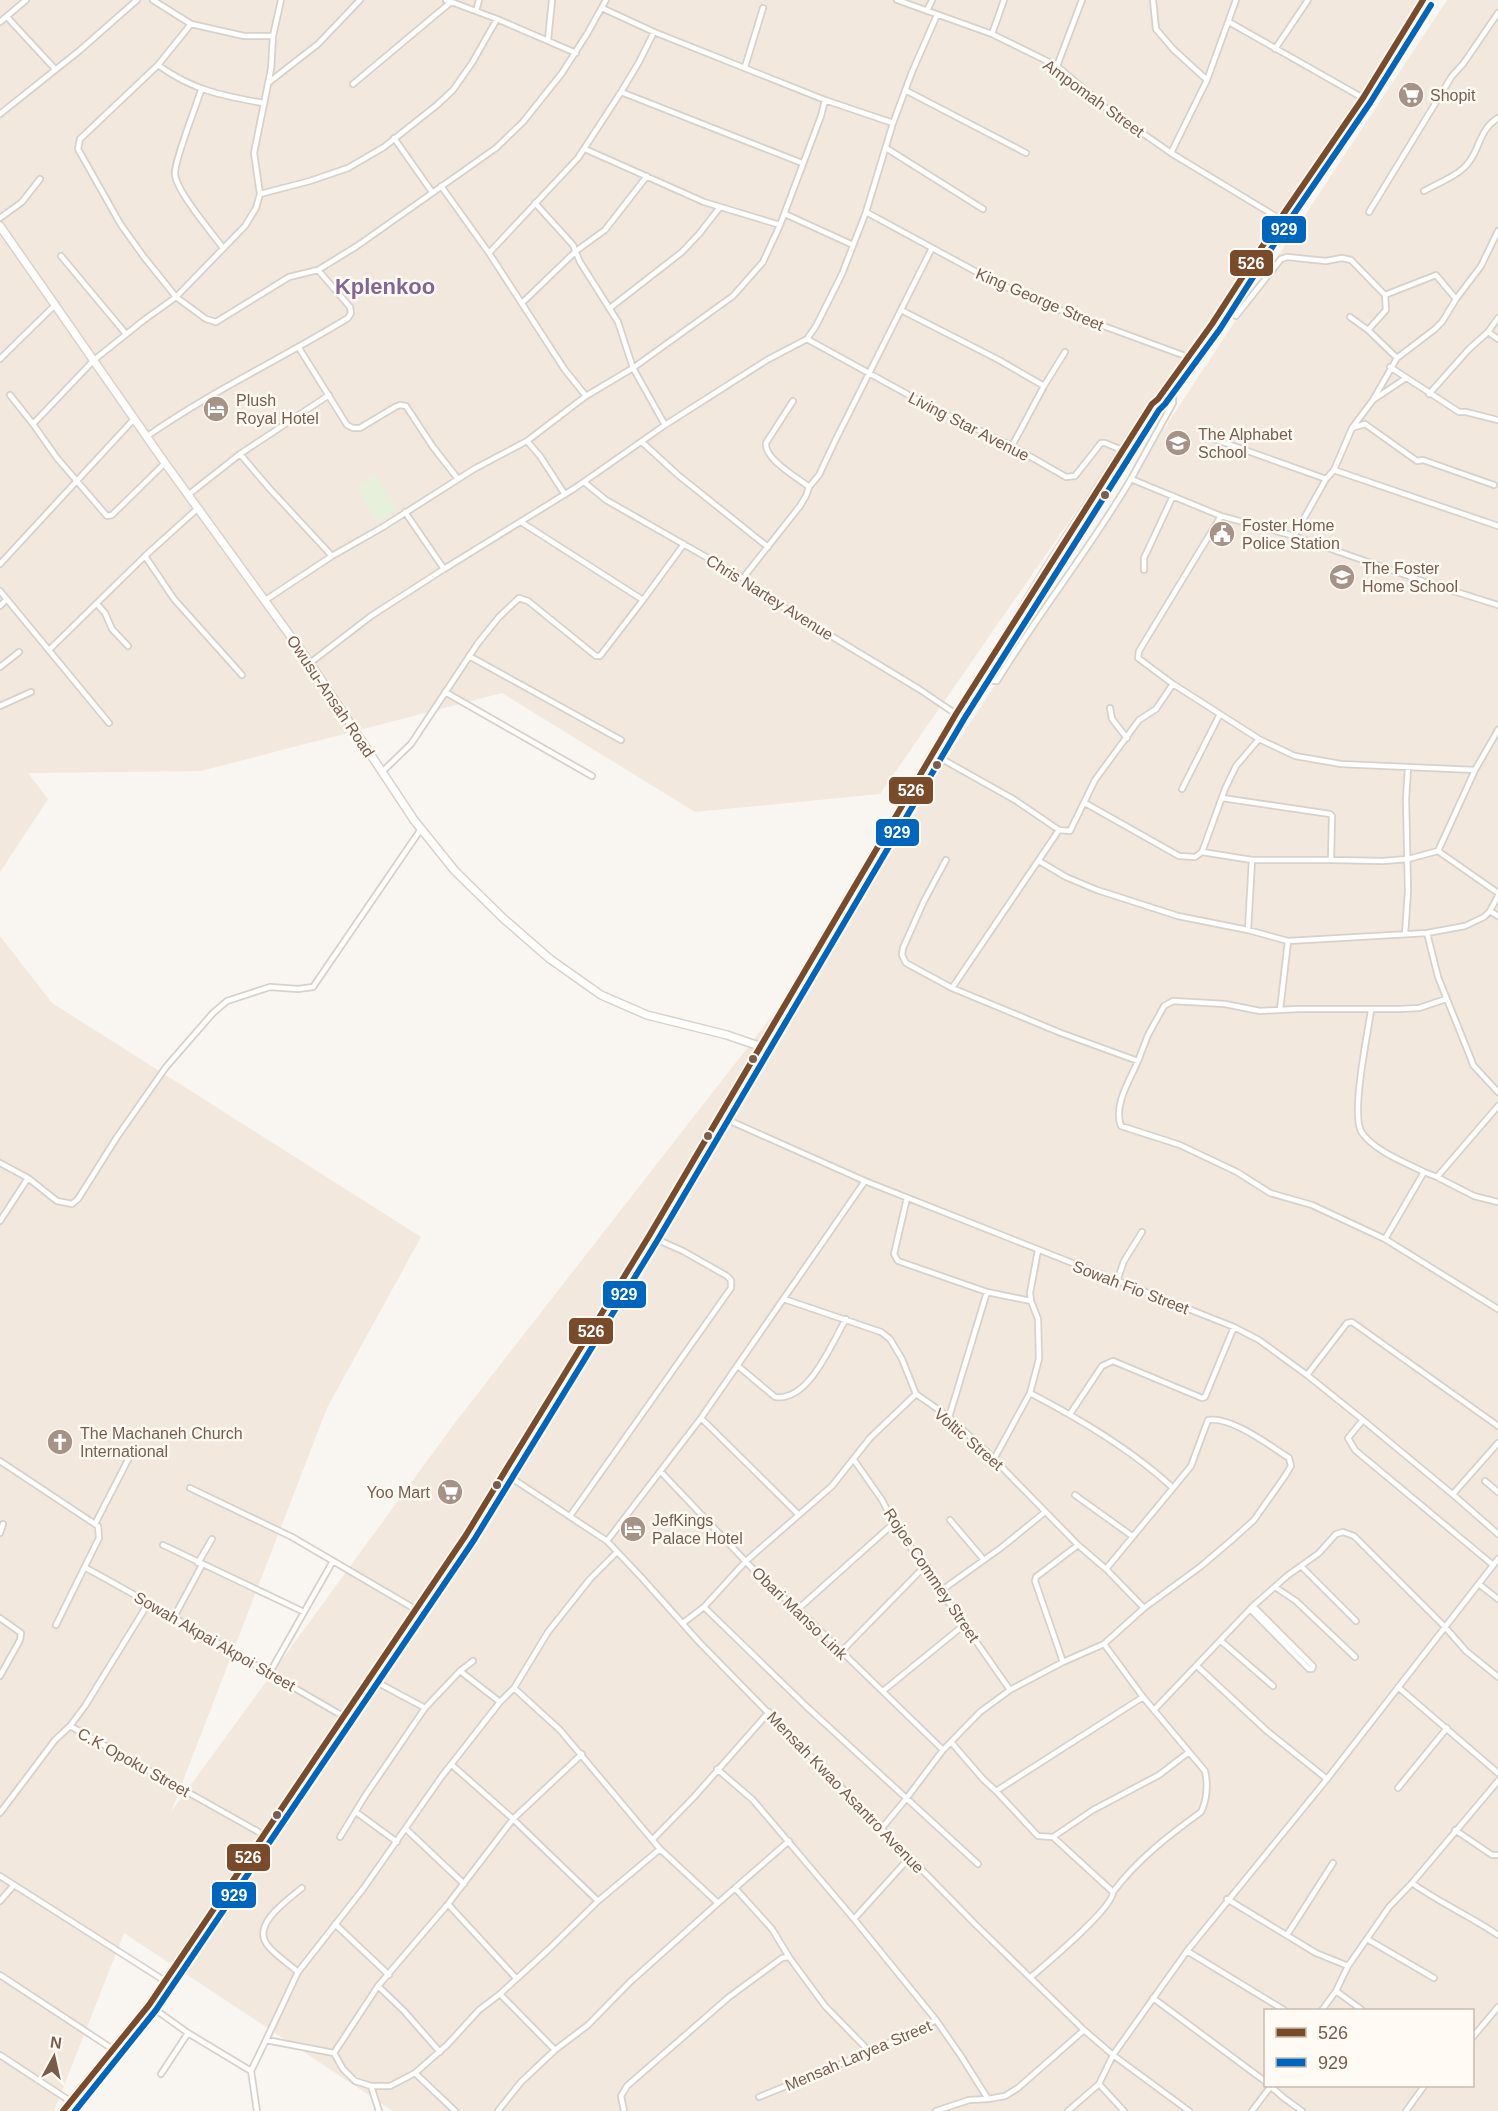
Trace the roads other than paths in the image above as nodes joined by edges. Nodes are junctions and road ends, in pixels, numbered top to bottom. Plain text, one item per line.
1 (27, 0) edge
2 (137, 0) edge
3 (153, 0) edge
4 (281, 0) edge
5 (360, 0) edge
6 (479, 0) edge
7 (552, 0) edge
8 (606, 0) edge
9 (897, 0) edge
10 (932, 0) edge
11 (1004, 0) edge
12 (1082, 0) edge
13 (1154, 0) edge
14 (1236, 0) edge
15 (1308, 0) edge
16 (1423, 0) edge
17 (448, 1) edge
18 (602, 8) junction
19 (764, 8) dead end
20 (476, 11) junction
21 (927, 11) junction
22 (1498, 13) edge
23 (937, 15) junction
24 (7, 17) junction
25 (497, 19) junction
26 (0, 22) edge
27 (1229, 22) junction
28 (191, 24) junction
29 (654, 32) junction
30 (992, 34) junction
31 (273, 36) junction
32 (548, 40) junction
33 (1275, 49) junction
34 (576, 53) junction
35 (158, 65) junction
36 (1057, 66) junction
37 (745, 68) junction
38 (55, 69) junction
39 (1207, 80) junction
40 (268, 83) junction
41 (353, 84) dead end
42 (201, 90) junction
43 (905, 90) junction
44 (621, 92) junction
45 (1364, 98) junction
46 (825, 100) junction
47 (263, 103) junction
48 (0, 114) edge
49 (1498, 118) edge
50 (893, 123) junction
51 (394, 138) junction
52 (886, 148) junction
53 (585, 149) junction
54 (1026, 153) dead end
55 (1171, 153) junction
56 (802, 163) junction
57 (648, 176) junction
58 (40, 179) dead end
59 (441, 186) junction
60 (1424, 191) dead end
61 (432, 192) junction
62 (260, 194) junction
63 (535, 203) junction
64 (720, 207) junction
65 (983, 208) dead end
66 (1369, 212) dead end
67 (866, 213) junction
68 (785, 214) junction
69 (0, 218) edge
70 (1280, 219) junction
71 (780, 225) junction
72 (0, 226) edge
73 (1498, 231) edge
74 (853, 245) junction
75 (223, 248) junction
76 (932, 248) junction
77 (576, 251) junction
78 (489, 253) junction
79 (61, 256) dead end
80 (318, 270) junction
81 (1385, 295) junction
82 (176, 297) junction
83 (1456, 299) junction
84 (522, 303) junction
85 (56, 304) junction
86 (610, 308) junction
87 (1222, 309) junction
88 (901, 310) junction
89 (1350, 317) dead end
90 (1498, 318) edge
91 (1368, 330) junction
92 (1488, 332) junction
93 (126, 334) junction
94 (807, 339) junction
95 (1498, 339) edge
96 (299, 348) junction
97 (1065, 352) dead end
98 (1188, 357) junction
99 (1397, 358) junction
100 (0, 359) edge
101 (94, 360) junction
102 (1390, 367) junction
103 (633, 368) junction
104 (870, 372) junction
105 (1406, 378) junction
106 (1044, 386) junction
107 (1167, 386) junction
108 (1429, 394) junction
109 (9, 395) dead end
110 (329, 395) junction
111 (586, 396) junction
112 (1372, 400) junction
113 (793, 401) dead end
114 (134, 419) junction
115 (1498, 420) edge
116 (33, 424) junction
117 (665, 425) junction
118 (1352, 428) junction
119 (146, 437) junction
120 (1214, 439) dead end
121 (526, 441) junction
122 (643, 443) junction
123 (1012, 447) junction
124 (1122, 450) junction
125 (240, 454) junction
126 (165, 463) junction
127 (1334, 470) junction
128 (458, 479) junction
129 (1131, 479) junction
130 (1326, 479) junction
131 (76, 481) junction
132 (584, 482) junction
133 (1494, 485) dead end
134 (809, 487) junction
135 (564, 493) junction
136 (188, 495) junction
137 (1173, 496) junction
138 (197, 509) junction
139 (405, 512) junction
140 (1221, 516) junction
141 (521, 522) junction
142 (1498, 526) edge
143 (1294, 536) junction
144 (684, 544) junction
145 (768, 547) junction
146 (145, 556) junction
147 (332, 556) junction
148 (0, 564) edge
149 (444, 569) junction
150 (1144, 570) dead end
151 (743, 578) junction
152 (0, 591) edge
153 (7, 599) junction
154 (644, 600) junction
155 (264, 601) junction
156 (97, 604) junction
157 (1498, 605) edge
158 (0, 606) edge
159 (128, 646) dead end
160 (50, 649) junction
161 (19, 652) dead end
162 (470, 656) junction
163 (310, 663) junction
164 (0, 667) edge
165 (242, 675) dead end
166 (979, 680) junction
167 (1173, 684) junction
168 (31, 692) dead end
169 (445, 692) junction
170 (0, 706) edge
171 (1110, 708) dead end
172 (956, 714) junction
173 (1220, 714) junction
174 (109, 723) dead end
175 (1498, 730) edge
176 (1126, 738) junction
177 (1259, 739) junction
178 (621, 740) dead end
179 (933, 754) junction
180 (1408, 768) junction
181 (1475, 770) junction
182 (383, 771) junction
183 (592, 776) dead end
184 (1182, 789) dead end
185 (1222, 798) junction
186 (1085, 803) junction
187 (421, 829) junction
188 (1059, 830) junction
189 (1438, 851) junction
190 (1202, 852) junction
191 (1408, 859) junction
192 (946, 860) dead end
193 (1252, 860) junction
194 (1331, 860) junction
195 (1039, 861) junction
196 (1498, 895) edge
197 (1490, 911) junction
198 (1498, 916) edge
199 (1248, 930) junction
200 (1427, 933) junction
201 (1405, 934) junction
202 (1288, 941) junction
203 (952, 988) junction
204 (1446, 999) junction
205 (1280, 1010) junction
206 (1371, 1010) junction
207 (759, 1046) junction
208 (1138, 1061) junction
209 (1498, 1092) edge
210 (1498, 1106) edge
211 (719, 1116) junction
212 (0, 1163) edge
213 (1424, 1172) junction
214 (1437, 1177) junction
215 (28, 1178) junction
216 (865, 1181) junction
217 (907, 1198) junction
218 (1498, 1202) edge
219 (0, 1221) edge
220 (1142, 1232) dead end
221 (649, 1236) junction
222 (1385, 1239) junction
223 (1038, 1250) junction
224 (1117, 1281) junction
225 (987, 1292) junction
226 (784, 1299) junction
227 (1031, 1301) junction
228 (1498, 1310) edge
229 (846, 1319) junction
230 (1234, 1327) junction
231 (738, 1366) junction
232 (1307, 1374) junction
233 (1030, 1393) junction
234 (916, 1394) junction
235 (1071, 1414) junction
236 (701, 1418) junction
237 (949, 1418) junction
238 (1363, 1420) junction
239 (1498, 1426) edge
240 (1498, 1443) edge
241 (130, 1456) dead end
242 (994, 1459) junction
243 (855, 1460) junction
244 (0, 1461) edge
245 (660, 1472) junction
246 (504, 1473) junction
247 (1485, 1481) dead end
248 (190, 1488) dead end
249 (1173, 1488) junction
250 (1498, 1492) edge
251 (1453, 1494) junction
252 (1075, 1496) dead end
253 (1046, 1512) junction
254 (798, 1514) junction
255 (570, 1516) junction
256 (950, 1520) dead end
257 (96, 1522) junction
258 (894, 1523) junction
259 (3, 1524) dead end
260 (0, 1533) edge
261 (1498, 1534) edge
262 (1132, 1536) junction
263 (212, 1539) dead end
264 (607, 1541) junction
265 (163, 1545) dead end
266 (1078, 1545) junction
267 (617, 1551) junction
268 (1498, 1559) edge
269 (984, 1560) junction
270 (333, 1561) junction
271 (746, 1562) junction
272 (200, 1564) junction
273 (1493, 1565) junction
274 (924, 1567) junction
275 (1302, 1567) junction
276 (86, 1568) junction
277 (1106, 1569) junction
278 (1480, 1585) junction
279 (1275, 1587) junction
280 (942, 1590) junction
281 (1498, 1599) edge
282 (149, 1602) junction
283 (704, 1607) junction
284 (1144, 1608) junction
285 (1252, 1608) junction
286 (798, 1609) junction
287 (415, 1610) junction
288 (304, 1612) junction
289 (0, 1617) edge
290 (174, 1617) junction
291 (1356, 1621) dead end
292 (683, 1623) junction
293 (56, 1625) dead end
294 (964, 1625) junction
295 (1445, 1627) junction
296 (1221, 1641) junction
297 (1104, 1644) junction
298 (1289, 1646) junction
299 (841, 1652) junction
300 (1355, 1657) dead end
301 (473, 1660) dead end
302 (1063, 1662) junction
303 (1197, 1666) junction
304 (460, 1671) junction
305 (269, 1674) junction
306 (0, 1676) edge
307 (1498, 1677) edge
308 (369, 1678) junction
309 (1273, 1686) dead end
310 (1398, 1687) junction
311 (514, 1688) junction
312 (1010, 1690) junction
313 (883, 1691) junction
314 (1143, 1697) junction
315 (500, 1702) junction
316 (425, 1708) junction
317 (1155, 1709) junction
318 (769, 1712) junction
319 (343, 1716) junction
320 (70, 1726) junction
321 (1447, 1728) junction
322 (951, 1742) junction
323 (943, 1749) junction
324 (1190, 1752) junction
325 (582, 1754) junction
326 (452, 1765) junction
327 (717, 1769) junction
328 (1498, 1773) edge
329 (1327, 1779) junction
330 (1498, 1781) edge
331 (1398, 1788) dead end
332 (996, 1791) junction
333 (906, 1799) junction
334 (356, 1812) junction
335 (0, 1813) edge
336 (513, 1819) junction
337 (882, 1828) junction
338 (406, 1829) junction
339 (1455, 1830) junction
340 (264, 1835) junction
341 (1053, 1837) junction
342 (340, 1838) dead end
343 (653, 1839) junction
344 (789, 1841) junction
345 (397, 1842) junction
346 (660, 1849) junction
347 (1498, 1855) edge
348 (910, 1857) junction
349 (1333, 1863) dead end
350 (978, 1864) dead end
351 (0, 1876) edge
352 (1412, 1883) junction
353 (464, 1884) junction
354 (14, 1885) junction
355 (302, 1888) dead end
356 (735, 1888) junction
357 (1113, 1892) junction
358 (1227, 1899) junction
359 (598, 1900) junction
360 (0, 1901) edge
361 (718, 1903) junction
362 (448, 1904) junction
363 (854, 1918) junction
364 (336, 1924) junction
365 (1287, 1935) junction
366 (1498, 1935) edge
367 (1367, 1939) junction
368 (1187, 1951) junction
369 (789, 1957) junction
370 (1348, 1966) junction
371 (298, 1972) junction
372 (0, 1975) edge
373 (389, 1975) junction
374 (1031, 1977) junction
375 (516, 1978) junction
376 (1434, 1978) dead end
377 (165, 1981) junction
378 (378, 1986) junction
379 (1336, 1991) junction
380 (500, 1994) junction
381 (1153, 1998) junction
382 (149, 2005) junction
383 (1498, 2007) edge
384 (1282, 2009) edge
385 (1323, 2009) edge
386 (1361, 2009) edge
387 (936, 2020) junction
388 (1084, 2030) junction
389 (188, 2033) junction
390 (1474, 2037) edge
391 (266, 2040) junction
392 (114, 2050) junction
393 (555, 2050) junction
394 (440, 2052) junction
395 (870, 2052) junction
396 (334, 2053) junction
397 (0, 2055) edge
398 (1113, 2055) junction
399 (251, 2071) junction
400 (416, 2073) junction
401 (161, 2074) dead end
402 (1264, 2081) edge
403 (1099, 2084) junction
404 (371, 2086) junction
405 (1270, 2087) edge
406 (1272, 2087) edge
407 (1423, 2087) edge
408 (759, 2097) dead end
409 (988, 2099) junction
410 (70, 2101) junction
411 (500, 2109) edge
412 (63, 2111) edge
413 (257, 2111) edge
414 (379, 2111) edge
415 (456, 2111) edge
416 (506, 2111) edge
417 (624, 2111) edge
418 (936, 2111) edge
419 (1068, 2111) edge
420 (1124, 2111) edge
421 (1188, 2111) edge
422 (1252, 2111) edge
423 (1302, 2111) edge
424 (1406, 2111) edge

1 - 24 street
2 - 38 street
3 - 28 street
4 - 31 street
5 - 40 street
6 - 20 street
7 - 32 street
8 - 18 street
9 - 21 street, Ampomah Street
10 - 21 street
11 - 30 street
12 - 36 street
13 - 39 street
14 - 27 street
15 - 33 street
16 - 45 main road
17 - 20 street
17 - 41 street
18 - 29 street
18 - 34 street
19 - 37 street
20 - 25 street
21 - 23 street, Ampomah Street
22 - 66 street
23 - 30 street, Ampomah Street
23 - 43 street
24 - 26 street
24 - 38 street
25 - 32 street
25 - 51 street
27 - 33 street
27 - 39 street
28 - 31 street
28 - 35 street
29 - 37 street
29 - 44 street
30 - 36 street, Ampomah Street
31 - 40 street
32 - 34 street
33 - 45 street
34 - 59 street
35 - 42 street
35 - 82 street
36 - 55 street, Ampomah Street
37 - 46 street
38 - 48 street
39 - 55 street
40 - 47 street
42 - 47 street
42 - 75 street
43 - 50 street
43 - 54 street
44 - 53 street
44 - 56 street
45 - 70 main road
46 - 50 street
46 - 56 street
47 - 62 street
49 - 60 street
50 - 52 street
51 - 61 street
51 - 62 street
52 - 65 street
52 - 67 street
53 - 57 street
53 - 63 street
55 - 70 street, Ampomah Street
56 - 68 street
57 - 64 street
57 - 77 street
58 - 69 street
59 - 61 street
59 - 78 street
61 - 80 street
62 - 75 street
63 - 77 street
63 - 78 street
64 - 71 street
64 - 86 street
67 - 74 street
67 - 76 street, King George Street
68 - 71 street
68 - 74 street
70 - 87 main road
71 - 103 street
72 - 85 street, Owusu-Ansah Road
73 - 83 street
74 - 94 street
75 - 82 street
76 - 88 street
76 - 98 street, King George Street
77 - 84 street
77 - 86 street
78 - 84 street
79 - 93 street
80 - 82 street
80 - 96 street
81 - 83 street
81 - 87 street
81 - 91 street
82 - 93 street
83 - 99 street
84 - 111 street
85 - 100 street
85 - 101 street, Owusu-Ansah Road
86 - 103 street
87 - 98 main road
88 - 104 street
88 - 106 street
89 - 91 street
90 - 92 street
91 - 99 street
92 - 95 street
92 - 108 street
93 - 101 street
94 - 104 street, Living Star Avenue
94 - 117 street
96 - 110 street
96 - 119 street
97 - 106 street
98 - 107 main road
99 - 102 street
101 - 114 street, Owusu-Ansah Road
101 - 116 street
102 - 105 street
102 - 112 street
103 - 111 street
103 - 117 street
104 - 123 street, Living Star Avenue
104 - 134 street
105 - 108 street
105 - 112 street
106 - 123 street
107 - 124 main road
107 - 129 street
108 - 115 street
109 - 116 street
110 - 125 street
110 - 128 street
111 - 121 street
112 - 118 street
113 - 134 street
114 - 119 street, Owusu-Ansah Road
114 - 131 street
116 - 131 street
117 - 122 street
118 - 127 street
118 - 133 street
119 - 126 street, Owusu-Ansah Road
120 - 130 street
121 - 128 street
121 - 135 street
122 - 132 street
122 - 145 street
123 - 124 street, Living Star Avenue
124 - 166 main road
125 - 136 street
125 - 147 street
126 - 131 street
126 - 136 street, Owusu-Ansah Road
127 - 130 street
127 - 142 street
128 - 139 street
129 - 137 street
129 - 166 street
130 - 143 street
131 - 148 street
132 - 135 street
132 - 144 street, Chris Nartey Avenue
134 - 145 street
135 - 141 street
136 - 138 street, Owusu-Ansah Road
137 - 140 street
137 - 150 street
138 - 146 street
138 - 155 street, Owusu-Ansah Road
139 - 147 street
139 - 149 street
140 - 143 street
140 - 167 street
141 - 149 street
141 - 154 street
143 - 157 street
144 - 151 street, Chris Nartey Avenue
144 - 154 street
145 - 151 street
146 - 156 street
146 - 165 street
147 - 155 street
149 - 163 street
151 - 172 street, Chris Nartey Avenue
152 - 153 street
153 - 158 street
153 - 160 street
154 - 162 street
155 - 163 street, Owusu-Ansah Road
156 - 159 street
156 - 160 street
160 - 174 street
161 - 164 street
162 - 169 street
162 - 178 street
163 - 182 street, Owusu-Ansah Road
166 - 172 main road
167 - 173 street
167 - 176 street
168 - 170 street
169 - 182 street
169 - 183 street
171 - 176 street
172 - 179 main road
173 - 177 street
173 - 184 street
175 - 181 street
176 - 186 street
177 - 180 street
177 - 185 street
179 - 188 street
179 - 207 main road
180 - 181 street
180 - 191 street
181 - 189 street
182 - 187 street, Owusu-Ansah Road
185 - 190 street
185 - 194 street
186 - 188 street
186 - 190 street
187 - 207 street, Owusu-Ansah Road
187 - 215 street
188 - 195 street
189 - 191 street
189 - 196 street
190 - 193 street
191 - 194 street
191 - 201 street
192 - 203 street
193 - 194 street
193 - 199 street
195 - 199 street
195 - 203 street
196 - 197 street
197 - 198 street
197 - 200 street
199 - 202 street
200 - 201 street
200 - 204 street
201 - 202 street
202 - 205 street
203 - 208 street
204 - 206 street
204 - 209 street
205 - 206 street
205 - 208 street
206 - 213 street
207 - 211 main road
208 - 222 street
210 - 214 street
211 - 216 street, Sowah Fio Street
211 - 221 main road
212 - 215 street
213 - 214 street
213 - 222 street
214 - 218 street
215 - 219 street
216 - 217 street, Sowah Fio Street
216 - 226 street
217 - 223 street, Sowah Fio Street
217 - 225 street
220 - 224 street
221 - 246 main road
221 - 255 street
222 - 228 street
223 - 224 street, Sowah Fio Street
223 - 227 street
224 - 230 street, Sowah Fio Street
225 - 227 street
225 - 237 street
226 - 229 street
226 - 231 street
227 - 233 street
229 - 231 street
229 - 234 street
230 - 232 street, Sowah Fio Street
230 - 235 street
231 - 236 street
232 - 238 street, Sowah Fio Street
232 - 239 street
233 - 235 street
233 - 242 street
234 - 237 street, Voltic Street
234 - 243 street
235 - 249 street
236 - 245 street
236 - 254 street
237 - 242 street, Voltic Street
238 - 251 street, Sowah Fio Street
238 - 273 street
240 - 251 street
241 - 257 street
242 - 253 street, Voltic Street
243 - 254 street
243 - 258 street, Rojoe Commey Street
244 - 257 street
245 - 264 street
245 - 271 street, Obari Manso Link
246 - 255 street, Mensah Kwao Asantro Avenue
246 - 287 main road
247 - 250 street
248 - 270 street
249 - 262 street
249 - 284 street
251 - 261 street, Sowah Fio Street
252 - 262 street
253 - 266 street, Voltic Street
253 - 269 street
254 - 271 street
255 - 264 street, Mensah Kwao Asantro Avenue
256 - 269 street
257 - 276 street
258 - 274 street, Rojoe Commey Street
258 - 286 street
259 - 260 street
262 - 277 street
263 - 272 street
264 - 267 street, Mensah Kwao Asantro Avenue
265 - 272 street
266 - 277 street, Voltic Street
266 - 302 street
267 - 292 street, Mensah Kwao Asantro Avenue
267 - 311 street
268 - 273 street
269 - 280 street
270 - 287 street
270 - 288 street
271 - 283 street
271 - 286 street, Obari Manso Link
272 - 288 street
272 - 290 street
273 - 278 street
274 - 280 street, Rojoe Commey Street
274 - 299 street
275 - 279 street
275 - 291 street
275 - 295 street
276 - 282 street, Sowah Akpai Akpoi Street
276 - 293 street
277 - 284 street, Voltic Street
278 - 281 street
278 - 295 street
279 - 285 street
279 - 300 street
280 - 294 street, Rojoe Commey Street
282 - 290 street, Sowah Akpai Akpoi Street
282 - 320 street, C.K Opoku Street
283 - 292 street
283 - 333 street
284 - 297 street
285 - 296 street
285 - 298 street
286 - 299 street, Obari Manso Link
287 - 308 main road
288 - 305 street
289 - 306 street
290 - 305 street, Sowah Akpai Akpoi Street
292 - 318 street, Mensah Kwao Asantro Avenue
294 - 312 street, Rojoe Commey Street
294 - 313 street
295 - 307 street
295 - 310 street
296 - 303 street
296 - 309 street
297 - 302 street
297 - 314 street
298 - 298 street
299 - 313 street, Obari Manso Link
301 - 304 street
302 - 312 street
303 - 317 street
303 - 329 street
304 - 315 street
304 - 316 street
305 - 319 street, Sowah Akpai Akpoi Street
308 - 316 street
308 - 319 main road
310 - 321 street
310 - 329 street
311 - 315 street
311 - 325 street
312 - 322 street
313 - 323 street, Obari Manso Link
314 - 317 street
314 - 332 street
315 - 326 street
316 - 334 street
317 - 324 street
318 - 327 street
318 - 337 street, Mensah Kwao Asantro Avenue
319 - 340 main road
320 - 335 street
320 - 340 street, C.K Opoku Street
321 - 328 street
321 - 331 street
322 - 323 street
322 - 332 street
323 - 333 street
324 - 341 street
324 - 357 street
325 - 336 street
325 - 343 street
326 - 336 street
326 - 338 street
327 - 343 street
327 - 344 street
329 - 358 street
330 - 339 street
332 - 341 street
333 - 337 street
333 - 350 street
334 - 342 street
334 - 345 street
336 - 353 street
336 - 359 street
337 - 348 street, Mensah Kwao Asantro Avenue
338 - 345 street
338 - 353 street
339 - 347 street
339 - 352 street
340 - 377 main road
341 - 357 street
343 - 346 street
344 - 356 street
344 - 363 street
345 - 364 street
346 - 359 street
346 - 361 street
348 - 363 street
348 - 374 street, Mensah Kwao Asantro Avenue
349 - 365 street
351 - 354 street
352 - 366 street
352 - 367 street
353 - 362 street
354 - 360 street
354 - 377 street
355 - 371 street
356 - 361 street
356 - 369 street
357 - 374 street
358 - 365 street
358 - 368 street
359 - 375 street
361 - 393 street
362 - 373 street
362 - 375 street
363 - 387 street
364 - 371 street
364 - 373 street
365 - 370 street
367 - 370 street
367 - 376 street
368 - 381 street
368 - 384 street
369 - 395 street
369 - 417 street
370 - 379 street
371 - 391 street
372 - 392 street
373 - 378 street
374 - 388 street, Mensah Kwao Asantro Avenue
375 - 380 street
377 - 382 main road
378 - 394 street
378 - 396 street
379 - 385 street
379 - 386 street
380 - 393 street
380 - 394 street
381 - 398 street
381 - 402 street
382 - 389 street
382 - 392 main road
383 - 390 street
387 - 395 street, Mensah Laryea Street
387 - 409 street, Mensah Laryea Street
388 - 398 street, Mensah Kwao Asantro Avenue
388 - 409 street
389 - 399 street
389 - 401 street
391 - 396 street
391 - 399 street
392 - 410 main road
393 - 411 street
394 - 400 street
395 - 408 street, Mensah Laryea Street
396 - 404 street
397 - 410 street
398 - 403 street
398 - 421 street, Mensah Kwao Asantro Avenue
399 - 413 street
400 - 404 street
400 - 415 street
403 - 419 street
403 - 420 street
404 - 414 street
405 - 422 street
406 - 423 street
407 - 424 street
409 - 418 street
410 - 412 main road
411 - 416 street

